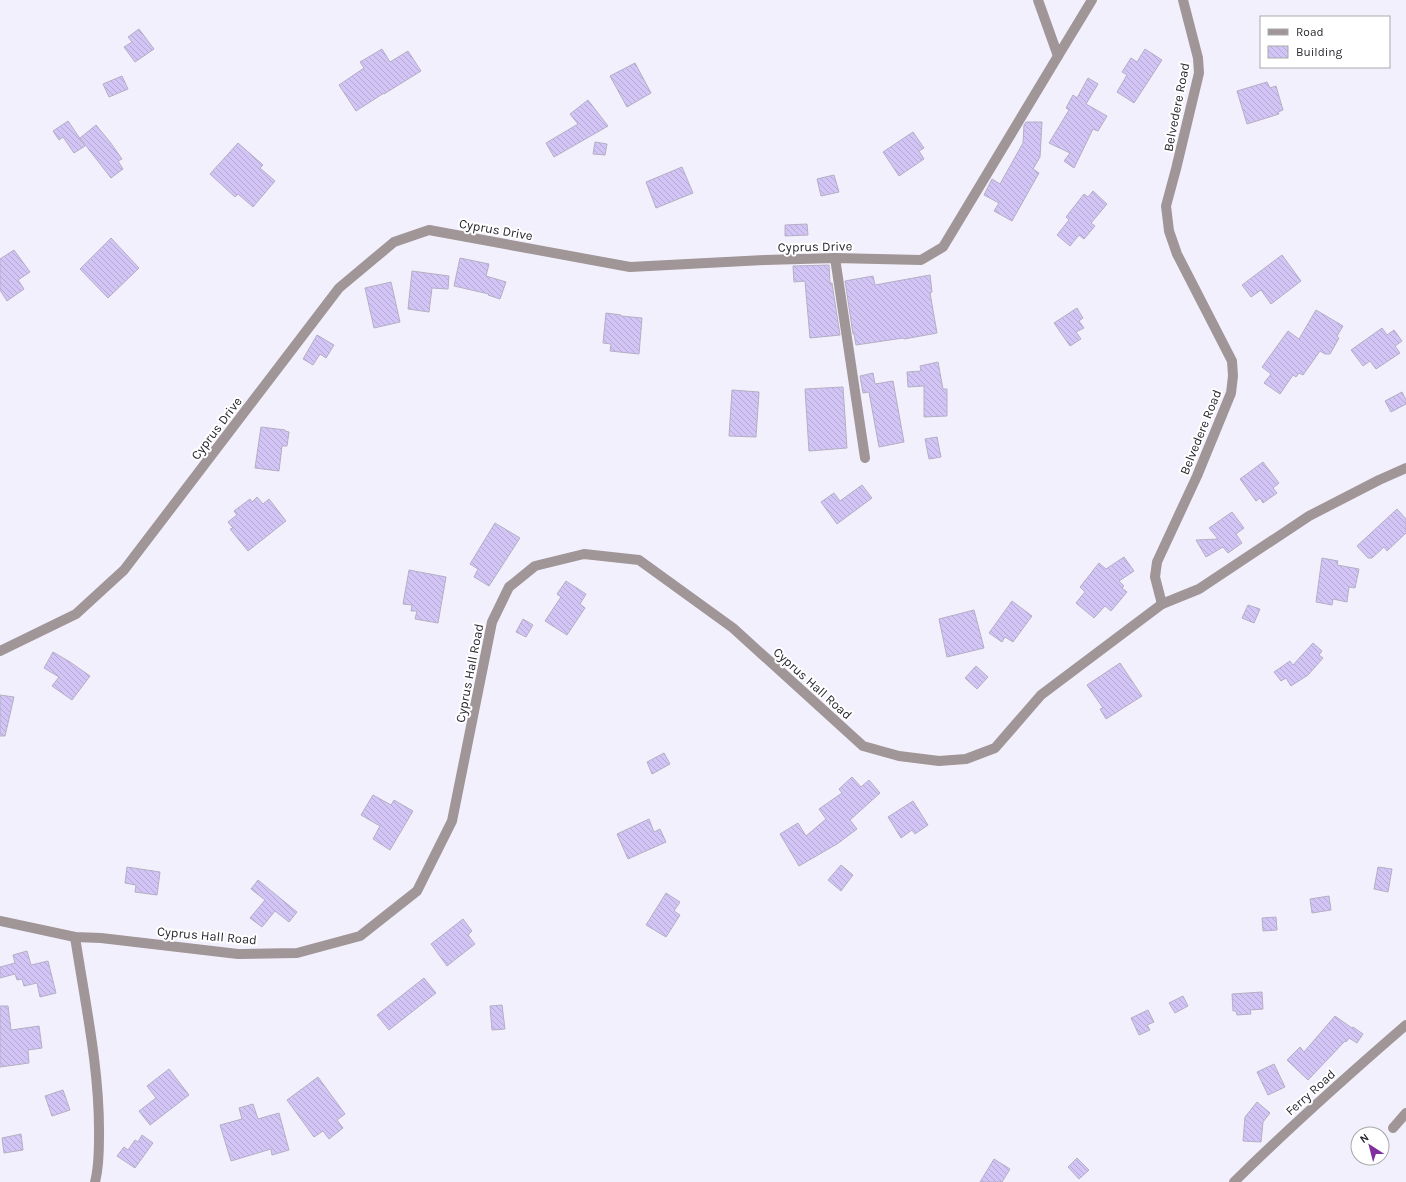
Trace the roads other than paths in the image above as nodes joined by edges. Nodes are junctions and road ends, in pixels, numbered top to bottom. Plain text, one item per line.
1 (1038, 0) edge
2 (1092, 0) edge
3 (1183, 0) edge
4 (1058, 56) junction
5 (835, 258) junction
6 (865, 458) dead end
7 (1406, 468) edge
8 (1162, 604) junction
9 (0, 651) edge
10 (0, 922) edge
11 (75, 937) junction
12 (1406, 1025) edge
13 (1406, 1114) edge
14 (1393, 1128) dead end
15 (95, 1182) edge
16 (1234, 1182) edge

1 - 4 street
2 - 4 street
3 - 8 street, Belvedere Road
4 - 5 street, Cyprus Drive
5 - 6 street
5 - 9 street, Cyprus Drive
7 - 8 street
8 - 11 street, Cyprus Hall Road
10 - 11 street, Cyprus Hall Road
11 - 15 street
12 - 16 street, Ferry Road
13 - 14 street

